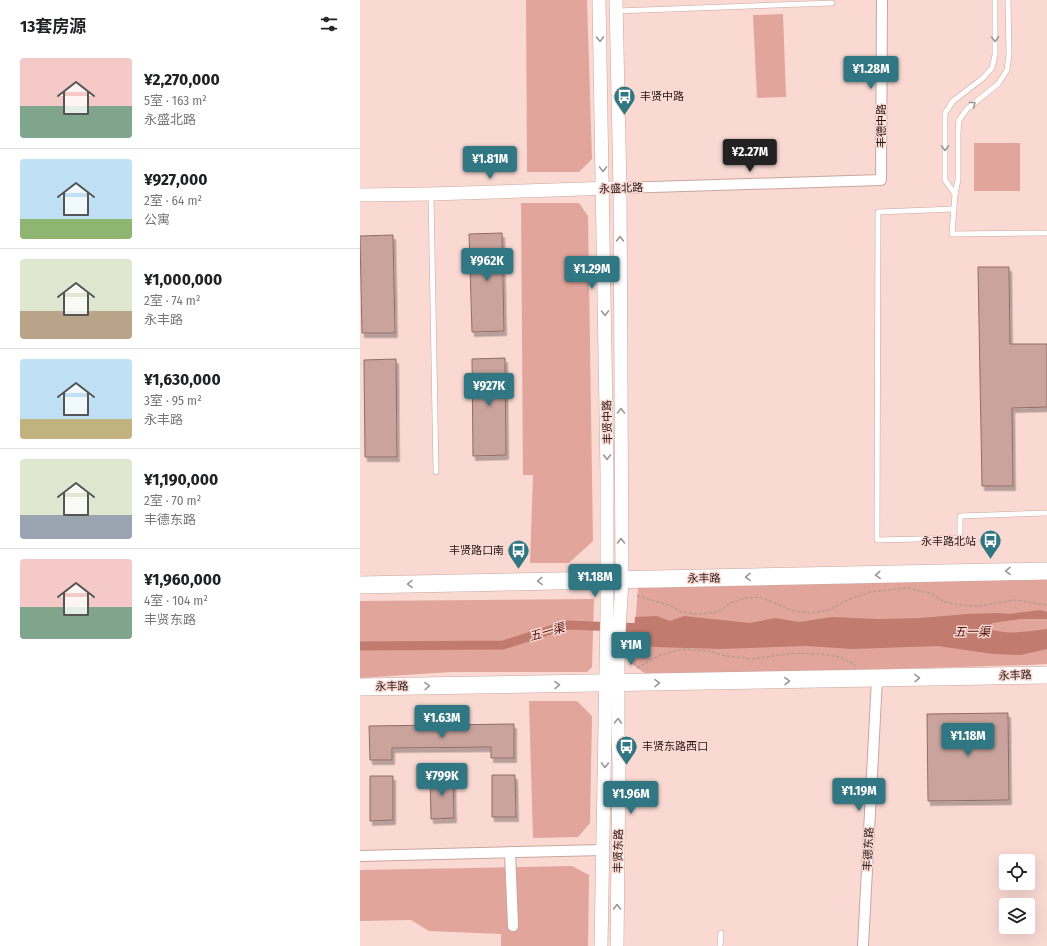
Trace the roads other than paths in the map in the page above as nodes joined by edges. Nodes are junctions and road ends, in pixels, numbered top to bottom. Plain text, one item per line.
1 (599, 0) edge
2 (882, 0) edge
3 (994, 0) edge
4 (1008, 0) edge
5 (832, 3) dead end
6 (616, 5) edge
7 (881, 180) joint
8 (603, 188) junction
9 (620, 188) junction
10 (431, 194) junction
11 (955, 194) junction
12 (360, 195) edge
13 (954, 209) junction
14 (1047, 233) edge
15 (436, 472) dead end
16 (1047, 513) edge
17 (1047, 571) edge
18 (614, 580) junction
19 (360, 585) edge
20 (1047, 675) edge
21 (877, 679) junction
22 (612, 684) junction
23 (360, 687) edge
24 (603, 850) junction
25 (510, 852) junction
26 (360, 856) edge
27 (513, 926) dead end
28 (721, 933) dead end
29 (601, 946) edge
30 (617, 946) edge
31 (720, 946) edge
32 (864, 946) edge

1 -> 8 street, 丰贤中路
2 - 7 street, 丰德中路
3 -> 11 lane
11 -> 4 lane
5 - 6 lane
6 - 9 street, 丰贤中路
7 - 9 street, 永盛北路
8 - 9 street, 永盛北路
8 - 10 street, 永盛北路
8 -> 18 street, 丰贤中路
18 -> 9 street, 丰贤中路
10 - 12 street, 永盛北路
10 - 15 lane
11 - 13 lane
13 - 14 lane
13 - 16 lane
17 -> 18 main road, 永丰路
18 -> 19 main road, 永丰路
18 - 22 street
21 -> 20 main road, 永丰路
22 -> 21 main road, 永丰路
21 - 32 street, 丰德东路
23 -> 22 main road, 永丰路
22 -> 24 street, 丰贤东路
30 -> 22 street, 丰贤东路
24 - 25 street
24 - 29 street, 丰贤东路
25 - 26 street
25 - 27 street
28 - 31 lane

